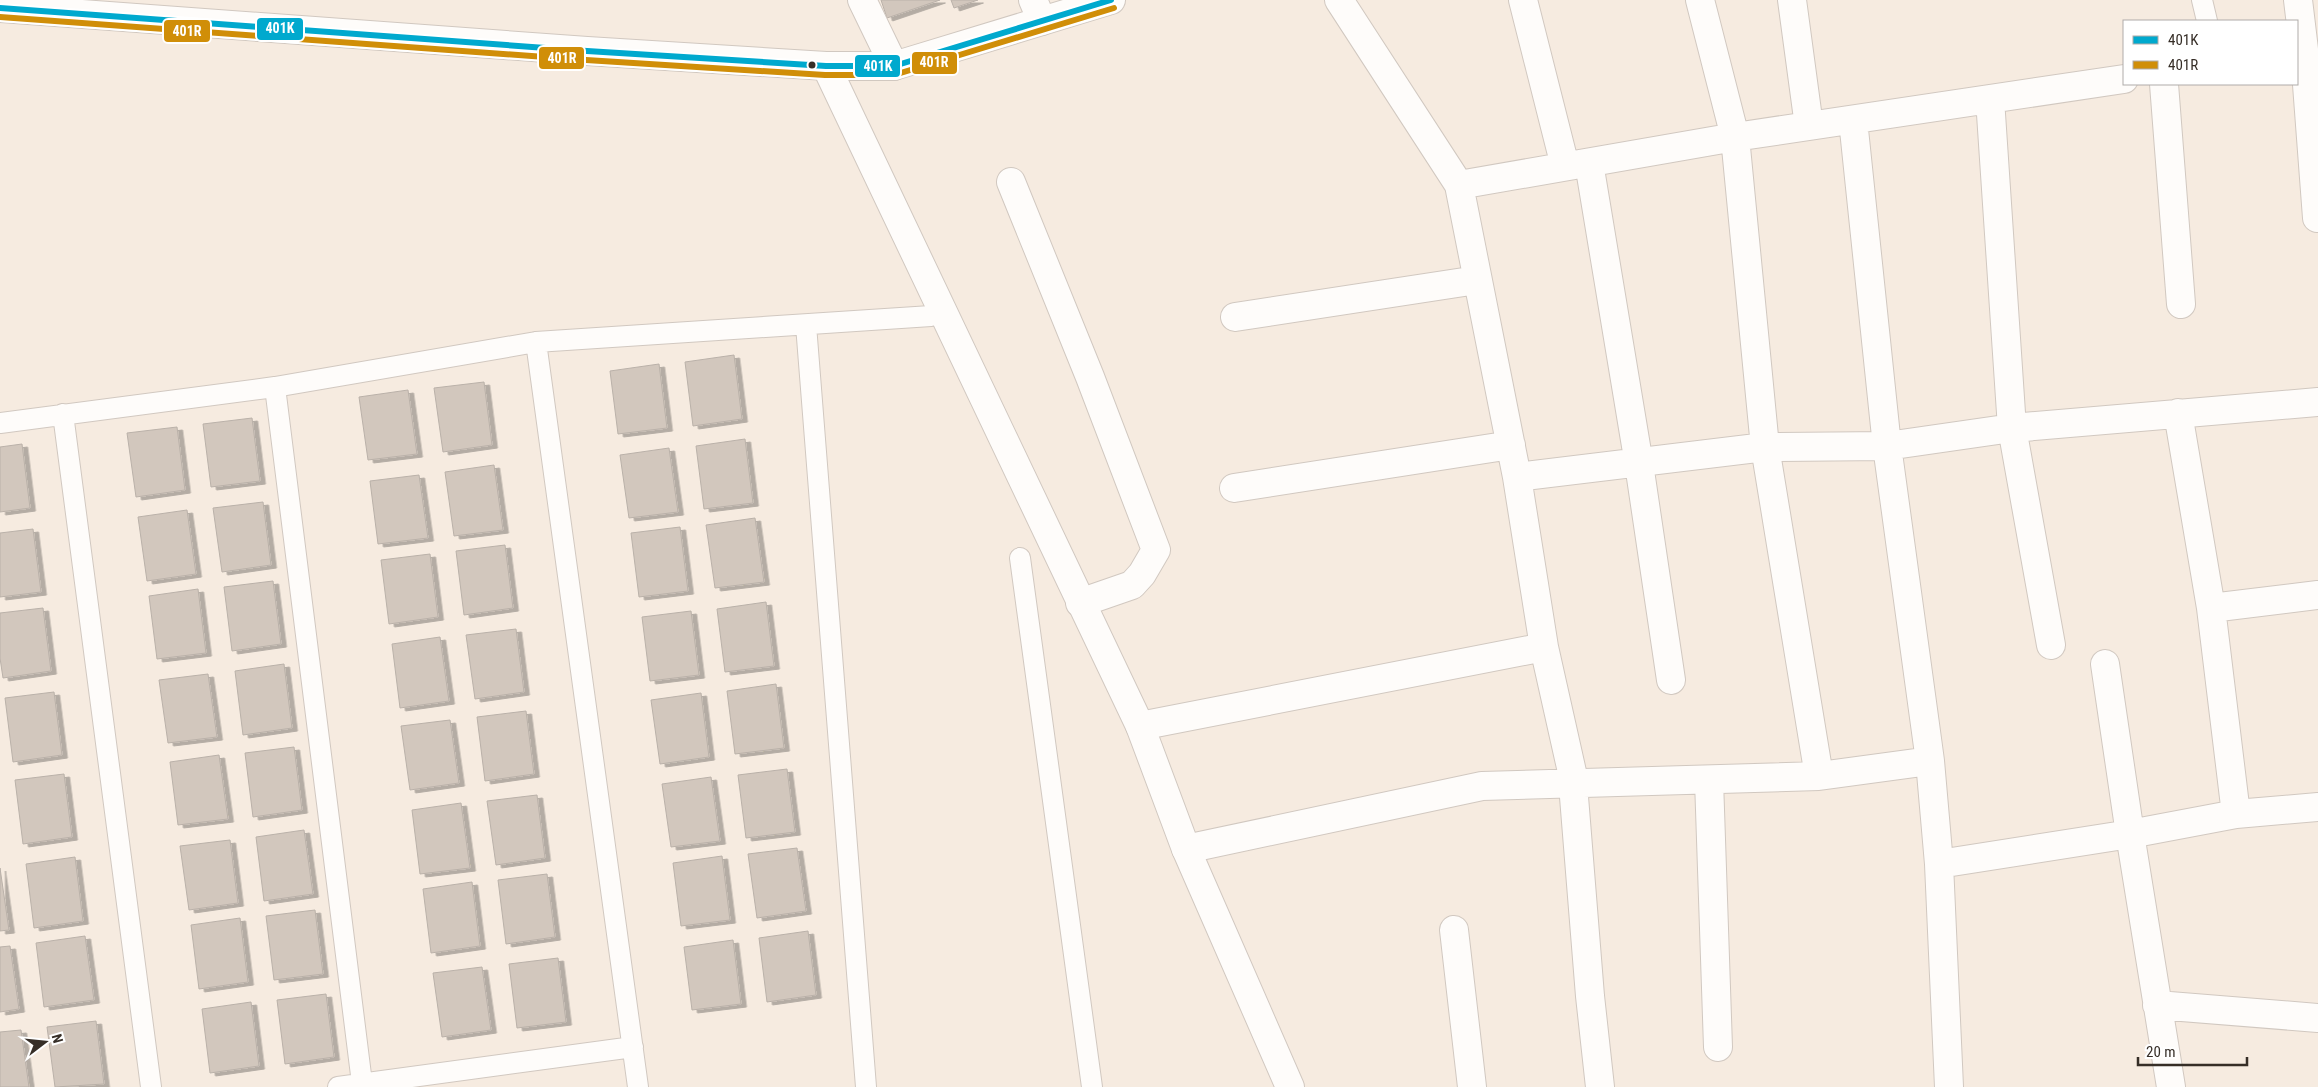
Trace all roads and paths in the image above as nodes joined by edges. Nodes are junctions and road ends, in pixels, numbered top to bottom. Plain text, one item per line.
1 (862, 0) edge
2 (1111, 0) edge
3 (1340, 0) edge
4 (1522, 0) edge
5 (1700, 0) edge
6 (1792, 0) edge
7 (2202, 0) edge
8 (2298, 0) edge
9 (0, 8) edge
10 (1038, 11) edge
11 (2207, 20) edge
12 (2307, 58) edge
13 (826, 66) junction
14 (894, 66) junction
15 (2123, 79) edge
16 (2164, 85) edge
17 (1990, 99) junction
18 (1853, 120) junction
19 (1809, 126) junction
20 (1735, 137) junction
21 (1577, 164) junction
22 (1011, 182) dead end
23 (1459, 185) junction
24 (2317, 218) dead end
25 (1477, 280) junction
26 (2181, 304) dead end
27 (931, 316) dead end
28 (1235, 317) dead end
29 (806, 325) junction
30 (536, 342) junction
31 (275, 386) junction
32 (2318, 402) edge
33 (2178, 413) junction
34 (63, 414) junction
35 (0, 423) edge
36 (2012, 428) junction
37 (1511, 444) junction
38 (1887, 446) junction
39 (1765, 447) junction
40 (1639, 464) junction
41 (1517, 477) junction
42 (1234, 488) dead end
43 (1020, 558) dead end
44 (2318, 595) edge
45 (1080, 602) junction
46 (2211, 608) junction
47 (2051, 645) dead end
48 (1544, 647) junction
49 (2105, 664) dead end
50 (1671, 680) dead end
51 (1140, 726) junction
52 (1930, 761) junction
53 (1819, 776) junction
54 (1709, 780) junction
55 (1573, 784) junction
56 (2318, 808) edge
57 (2236, 814) junction
58 (2130, 834) junction
59 (1186, 849) junction
60 (1940, 864) junction
61 (1454, 930) dead end
62 (2157, 1005) junction
63 (2318, 1018) edge
64 (633, 1047) junction
65 (1718, 1047) dead end
66 (362, 1083) junction
67 (151, 1087) edge
68 (338, 1087) edge
69 (638, 1087) edge
70 (866, 1087) edge
71 (1092, 1087) edge
72 (1290, 1087) edge
73 (1472, 1087) edge
74 (1600, 1087) edge
75 (1949, 1087) edge
76 (2171, 1087) edge

1 - 14 street
2 - 10 street
3 - 23 street
4 - 21 street
5 - 20 street
6 - 19 street
7 - 11 lane
8 - 12 street
9 - 13 street
10 - 14 street
12 - 24 street
13 - 14 street
13 - 45 street
15 - 17 street
16 - 26 street
17 - 18 street
17 - 36 street
18 - 19 street
18 - 38 street
19 - 20 street
20 - 21 street
20 - 39 street
21 - 23 street
21 - 40 street
22 - 45 street
23 - 25 street
25 - 28 street
25 - 37 street
27 - 29 lane
29 - 30 lane
29 - 70 lane
30 - 31 lane
30 - 64 lane
31 - 34 lane
31 - 66 lane
32 - 33 street
33 - 36 street
33 - 46 street
34 - 35 lane
34 - 67 lane
36 - 38 street
36 - 47 street
37 - 41 street
37 - 42 street
38 - 39 street
38 - 52 street
39 - 40 street
39 - 53 street
40 - 41 street
40 - 50 street
41 - 48 street
43 - 71 lane
44 - 46 street
45 - 51 street
46 - 57 street
48 - 51 street
48 - 55 street
49 - 58 street
51 - 59 street
52 - 53 street
52 - 60 street
53 - 54 street
54 - 55 street
54 - 65 street
55 - 59 street
55 - 74 street
56 - 57 street
57 - 58 street
58 - 60 street
58 - 62 street
59 - 72 street
60 - 75 street
61 - 73 street
62 - 63 street
62 - 76 street
64 - 66 lane
64 - 69 lane
66 - 68 lane

